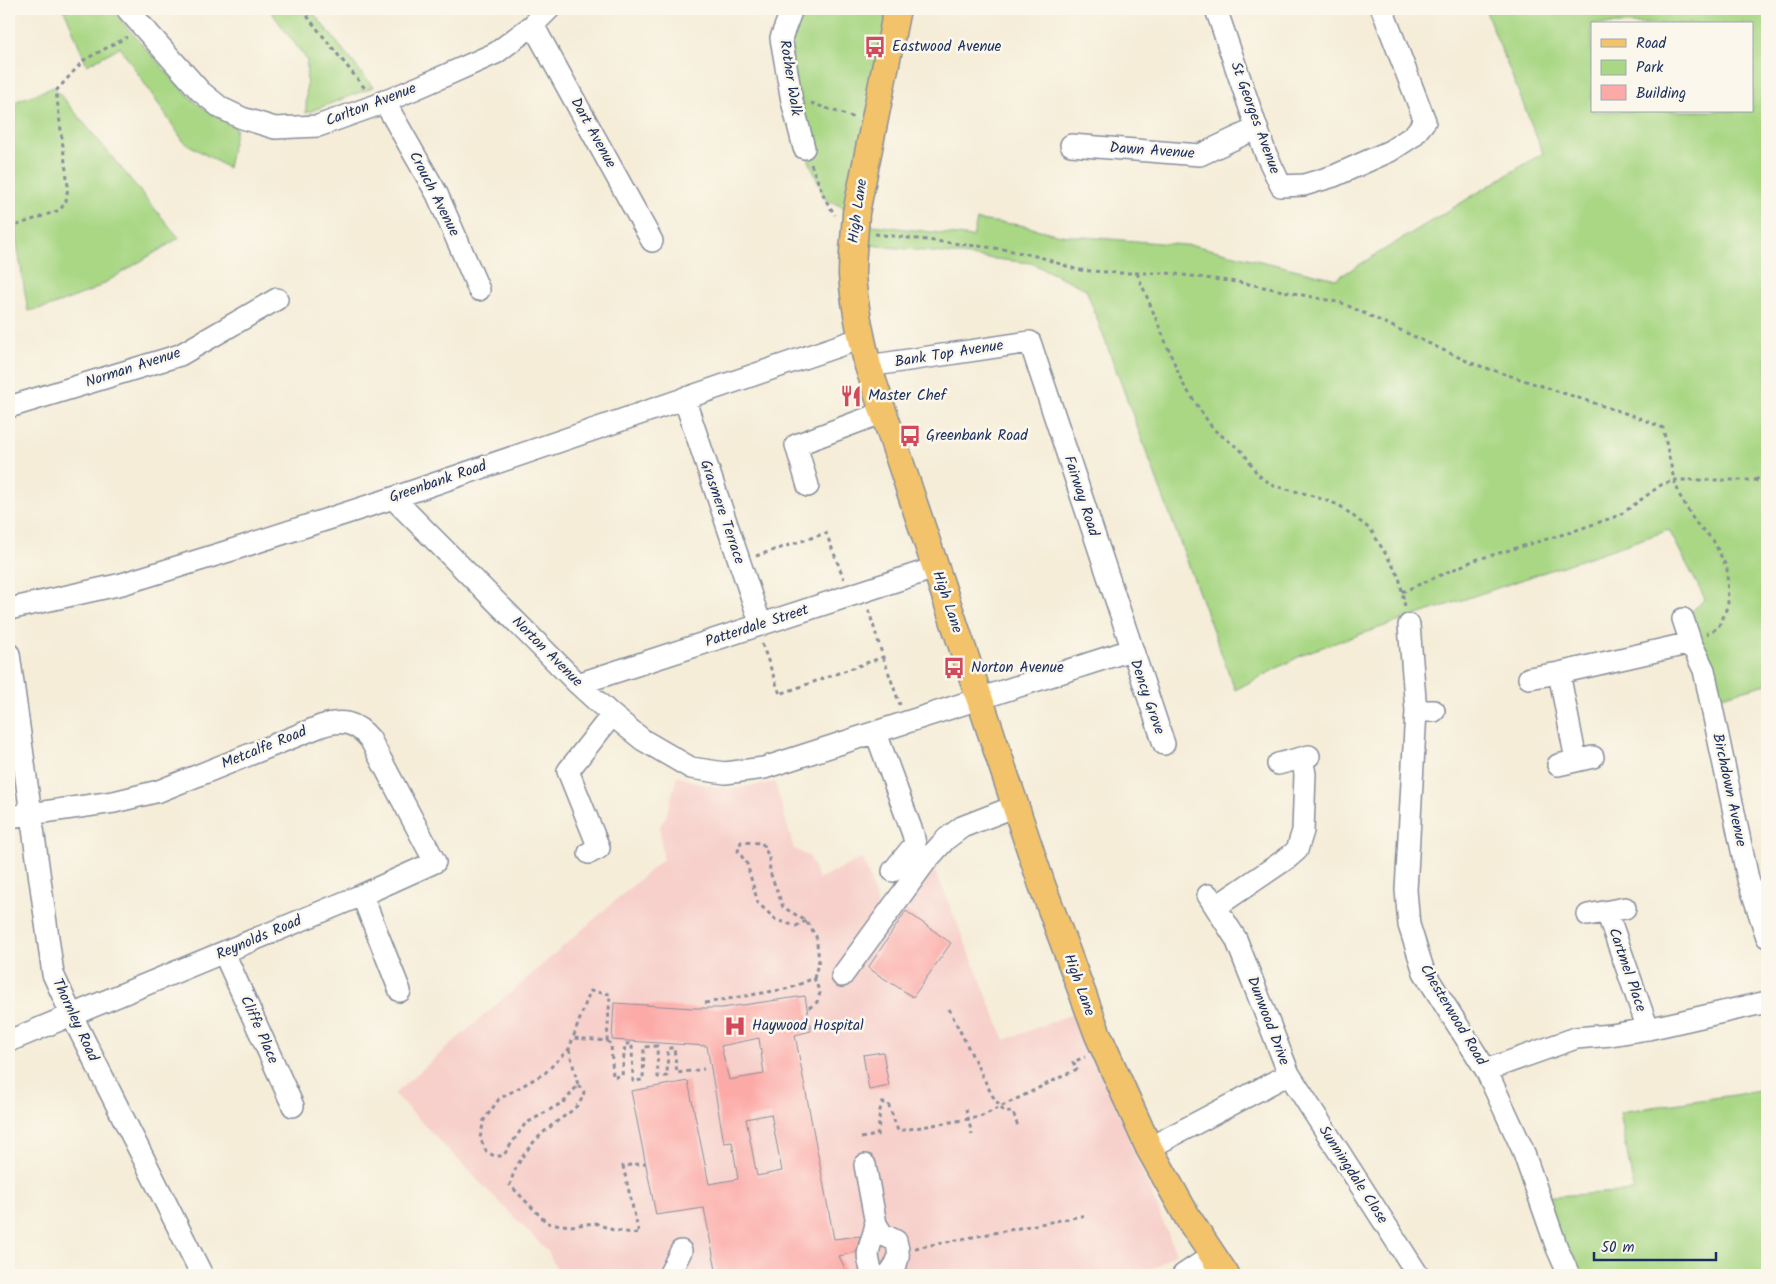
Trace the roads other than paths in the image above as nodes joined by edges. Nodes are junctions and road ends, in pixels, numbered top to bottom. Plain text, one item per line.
1 (127, 9) edge
2 (549, 9) edge
3 (792, 9) edge
4 (897, 9) edge
5 (1216, 9) edge
6 (1382, 9) edge
7 (533, 25) junction
8 (381, 103) junction
9 (1257, 128) junction
10 (1071, 145) dead end
11 (804, 148) road end
12 (652, 241) dead end
13 (479, 290) dead end
14 (278, 300) dead end
15 (862, 338) junction
16 (1030, 342) joint
17 (868, 366) junction
18 (684, 398) junction
19 (9, 407) edge
20 (884, 412) junction
21 (808, 486) dead end
22 (393, 498) junction
23 (935, 568) junction
24 (9, 609) edge
25 (1683, 619) dead end
26 (1408, 625) road end
27 (758, 626) junction
28 (1691, 643) junction
29 (1131, 650) junction
30 (9, 654) edge
31 (1559, 673) junction
32 (1530, 678) dead end
33 (578, 684) junction
34 (980, 698) junction
35 (612, 715) junction
36 (876, 733) junction
37 (1164, 744) dead end
38 (1575, 761) dead end
39 (1278, 764) dead end
40 (1016, 806) junction
41 (31, 815) junction
42 (9, 817) edge
43 (430, 852) joint
44 (589, 853) dead end
45 (893, 871) dead end
46 (362, 895) junction
47 (1606, 912) dead end
48 (1767, 937) edge
49 (224, 953) junction
50 (842, 976) dead end
51 (400, 991) dead end
52 (1767, 1002) edge
53 (72, 1016) junction
54 (1648, 1029) junction
55 (9, 1041) edge
56 (1486, 1070) junction
57 (1289, 1074) junction
58 (293, 1106) dead end
59 (1148, 1148) junction
60 (865, 1165) dead end
61 (876, 1224) junction
62 (681, 1251) dead end
63 (1219, 1265) edge
64 (202, 1275) edge
65 (669, 1275) edge
66 (873, 1275) edge
67 (888, 1275) edge
68 (1183, 1275) edge
69 (1418, 1275) edge
70 (1569, 1275) edge

1 - 8 street, Carlton Avenue
2 - 7 street, Carlton Avenue
3 - 11 street, Rother Walk
4 - 15 main road, High Lane
5 - 9 street, St Georges Avenue
6 - 9 street, St Georges Avenue
7 - 8 street, Carlton Avenue
7 - 12 street, Dart Avenue
8 - 13 street, Crouch Avenue
9 - 10 street, Dawn Avenue
14 - 19 street, Norman Avenue
15 - 17 main road, High Lane
15 - 18 street, Greenbank Road
16 - 17 street, Bank Top Avenue
16 - 29 street, Fairway Road
17 - 20 main road, High Lane
18 - 22 street, Greenbank Road
18 - 27 street, Grasmere Terrace
20 - 21 street
20 - 23 main road, High Lane
22 - 24 street, Greenbank Road
22 - 33 street, Norton Avenue
23 - 27 street, Patterdale Street
23 - 34 main road, High Lane
25 - 28 street, Birchdown Avenue
26 - 56 street, Chesterwood Road
27 - 33 street, Patterdale Street
28 - 31 street
28 - 48 street, Birchdown Avenue
29 - 34 street, Norton Avenue
29 - 37 street, Dency Grove
30 - 41 street, Thornley Road
31 - 32 street
31 - 38 street
33 - 35 street, Norton Avenue
34 - 36 street, Norton Avenue
34 - 40 main road, High Lane
35 - 36 street, Norton Avenue
35 - 44 street
36 - 45 street
39 - 57 street, Dunwood Drive
40 - 50 street
40 - 59 main road, High Lane
41 - 42 street, Metcalfe Road
41 - 43 street, Metcalfe Road
41 - 53 street, Thornley Road
43 - 46 street, Reynolds Road
46 - 49 street, Reynolds Road
46 - 51 street
47 - 54 street, Cartmel Place
49 - 53 street, Reynolds Road
49 - 58 street, Cliffe Place
52 - 54 street
53 - 55 street, Reynolds Road
53 - 64 street, Thornley Road
54 - 56 street
56 - 70 street, Chesterwood Road
57 - 59 street, Dunwood Drive
57 - 69 street, Sunningdale Close
59 - 63 main road, High Lane
60 - 61 street
61 - 66 street
61 - 67 street
62 - 65 street
63 - 68 street

